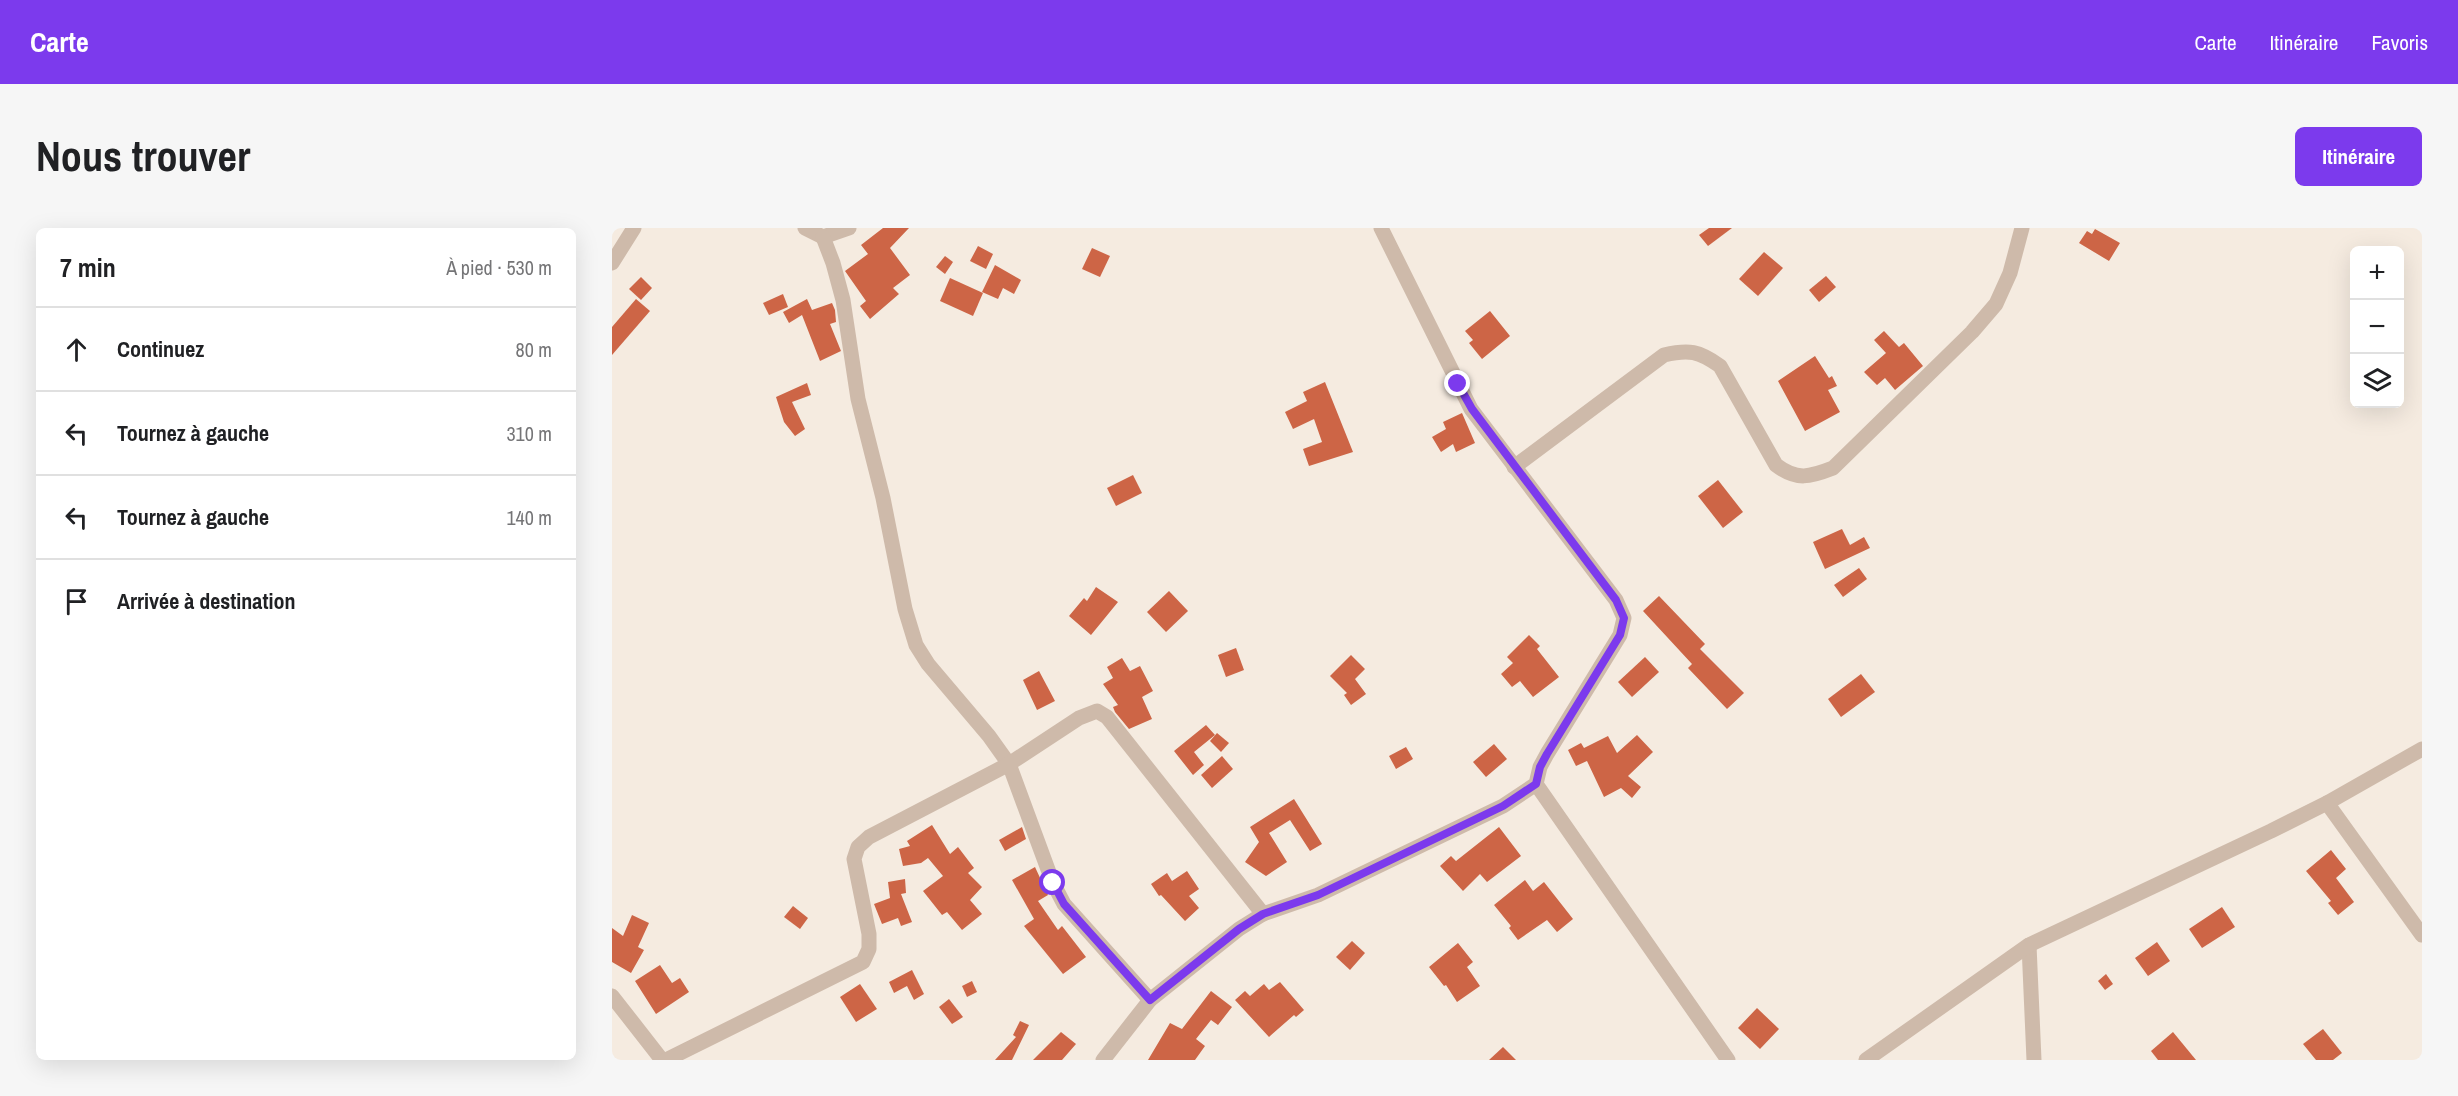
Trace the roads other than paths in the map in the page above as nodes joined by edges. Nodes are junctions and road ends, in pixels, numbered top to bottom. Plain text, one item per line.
1 (634, 228) edge
2 (805, 228) edge
3 (849, 228) edge
4 (1382, 228) edge
5 (2022, 228) edge
6 (823, 237) junction
7 (612, 263) edge
8 (1514, 467) junction
9 (2422, 749) edge
10 (1009, 764) junction
11 (1536, 784) junction
12 (2327, 803) junction
13 (1263, 914) junction
14 (2422, 935) edge
15 (2029, 945) junction
16 (612, 996) edge
17 (1150, 1000) junction
18 (664, 1060) edge
19 (1103, 1060) edge
20 (1726, 1060) edge
21 (1866, 1060) edge
22 (2034, 1060) edge

1 - 7 street
2 - 6 street
3 - 6 street
4 - 8 street
5 - 8 street
6 - 10 street
8 - 11 street
9 - 12 street
10 - 13 street
10 - 17 street
10 - 18 street
11 - 13 street
11 - 20 street
12 - 14 street
12 - 15 street
13 - 17 street
15 - 21 street
15 - 22 street
16 - 18 street
17 - 19 street

